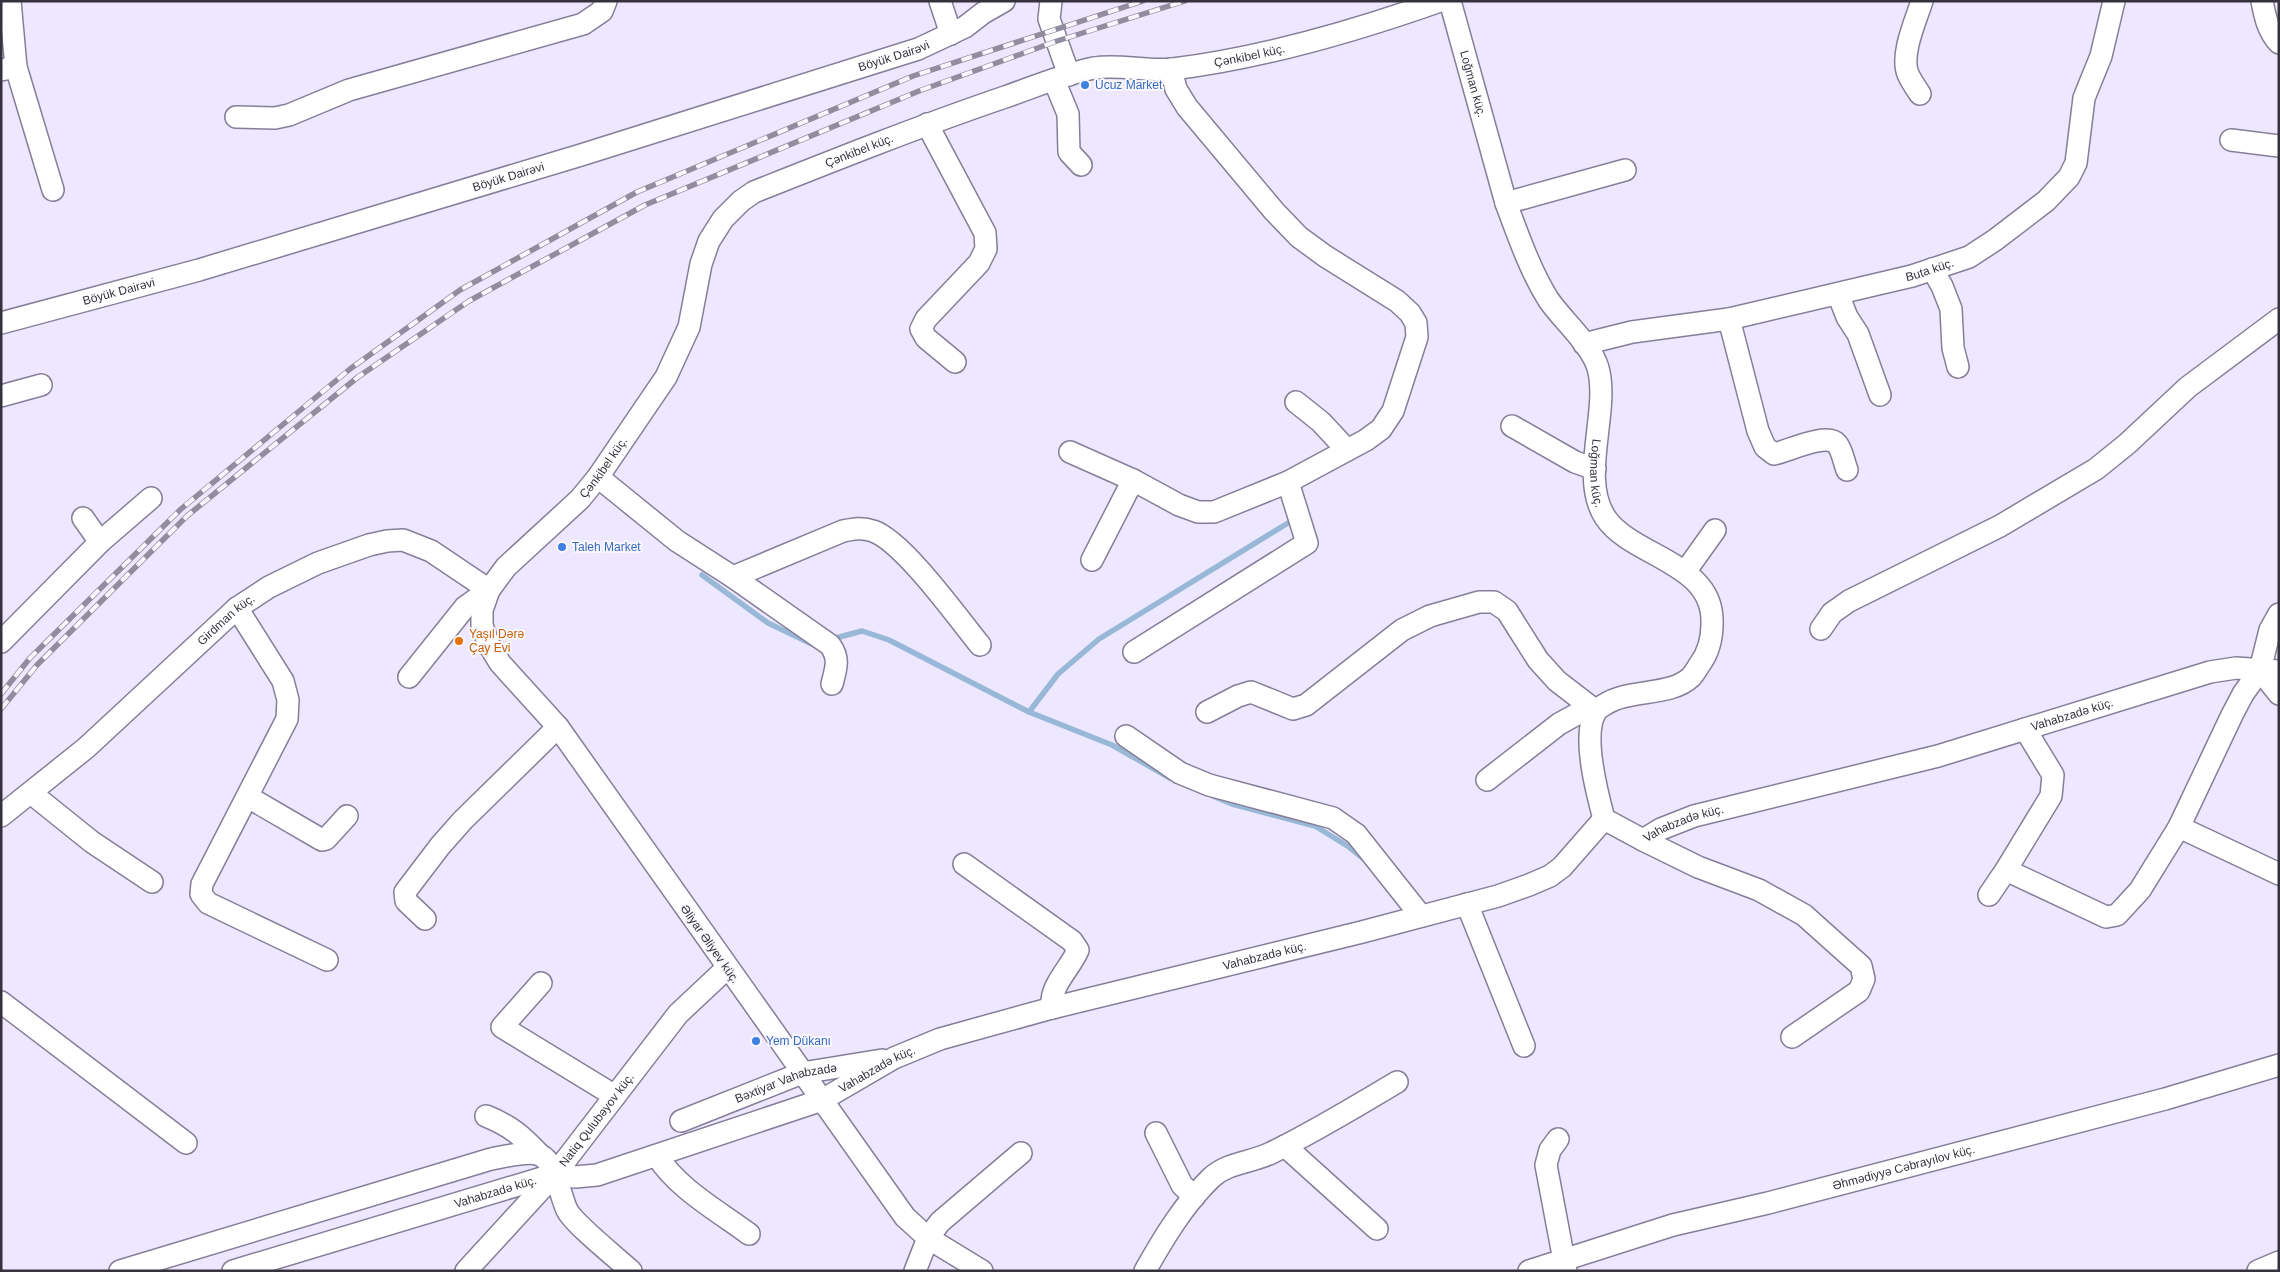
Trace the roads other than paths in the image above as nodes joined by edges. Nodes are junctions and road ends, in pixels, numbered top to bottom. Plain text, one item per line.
1 (10, 1) edge
2 (606, 1) edge
3 (940, 1) edge
4 (1004, 1) edge
5 (1051, 1) edge
6 (1440, 1) edge
7 (1450, 1) edge
8 (1922, 1) edge
9 (2114, 1) edge
10 (2262, 1) edge
11 (951, 34) junction
12 (2279, 43) edge
13 (9, 69) edge
14 (1171, 69) junction
15 (1061, 77) junction
16 (1920, 94) dead end
17 (236, 117) dead end
18 (927, 124) junction
19 (2231, 140) dead end
20 (2279, 146) edge
21 (1081, 165) dead end
22 (1625, 170) dead end
23 (53, 190) dead end
24 (1506, 203) junction
25 (1932, 269) junction
26 (1838, 294) junction
27 (1728, 319) junction
28 (2279, 319) edge
29 (1, 323) edge
30 (1584, 344) junction
31 (956, 362) dead end
32 (1958, 366) dead end
33 (41, 385) dead end
34 (1880, 395) dead end
35 (1, 396) edge
36 (1296, 402) dead end
37 (1512, 426) dead end
38 (1347, 450) junction
39 (1070, 452) dead end
40 (1595, 469) junction
41 (1847, 470) dead end
42 (598, 477) junction
43 (1133, 480) junction
44 (1288, 482) junction
45 (151, 498) dead end
46 (83, 518) dead end
47 (1715, 530) dead end
48 (100, 542) junction
49 (1092, 560) dead end
50 (1685, 572) junction
51 (733, 577) junction
52 (489, 590) junction
53 (237, 608) junction
54 (2279, 614) edge
55 (1821, 628) dead end
56 (4, 635) edge
57 (980, 646) dead end
58 (1134, 652) dead end
59 (2270, 671) edge
60 (410, 677) dead end
61 (832, 684) dead end
62 (2279, 694) edge
63 (1596, 711) junction
64 (1207, 712) dead end
65 (558, 727) junction
66 (2025, 729) junction
67 (1126, 736) dead end
68 (1487, 780) dead end
69 (31, 793) junction
70 (248, 797) junction
71 (1, 816) edge
72 (347, 816) dead end
73 (1604, 819) junction
74 (2179, 827) junction
75 (1644, 840) junction
76 (964, 864) dead end
77 (2006, 870) junction
78 (2279, 874) edge
79 (152, 882) dead end
80 (1989, 895) dead end
81 (1467, 904) junction
82 (1421, 916) junction
83 (425, 919) dead end
84 (327, 960) dead end
85 (727, 968) junction
86 (540, 983) dead end
87 (1, 1002) edge
88 (1052, 1008) junction
89 (1792, 1037) dead end
90 (1524, 1046) dead end
91 (894, 1058) junction
92 (2279, 1065) edge
93 (802, 1073) junction
94 (1397, 1082) dead end
95 (615, 1096) junction
96 (822, 1100) junction
97 (486, 1116) dead end
98 (681, 1121) dead end
99 (1156, 1134) dead end
100 (1558, 1138) dead end
101 (186, 1143) dead end
102 (1285, 1146) junction
103 (1021, 1153) dead end
104 (540, 1155) junction
105 (657, 1156) junction
106 (555, 1174) junction
107 (1194, 1197) junction
108 (1377, 1229) dead end
109 (749, 1234) dead end
110 (928, 1238) junction
111 (2279, 1262) edge
112 (1565, 1264) edge
113 (120, 1271) edge
114 (233, 1271) edge
115 (466, 1271) edge
116 (631, 1271) edge
117 (915, 1271) edge
118 (982, 1271) edge
119 (1145, 1271) edge
120 (1529, 1271) edge
121 (2258, 1271) edge

1 - 13 street
2 - 17 street
3 - 11 street
4 - 11 street, Böyük Dairəvi
5 - 15 street
6 - 14 street, Çənkibel küç.
7 - 24 street, Loğman küç.
8 - 16 street
9 - 25 street, Buta küç.
10 - 12 street
11 - 29 street, Böyük Dairəvi
13 - 23 street
14 - 15 street, Çənkibel küç.
14 - 38 street
15 - 18 street, Çənkibel küç.
15 - 21 street
18 - 31 street
18 - 42 street, Çənkibel küç.
19 - 20 street
22 - 24 street
24 - 30 street, Loğman küç.
25 - 26 street, Buta küç.
25 - 32 street
26 - 27 street, Buta küç.
26 - 34 street
27 - 30 street, Buta küç.
27 - 41 street
28 - 55 street
30 - 40 street, Loğman küç.
33 - 35 street
36 - 38 street
37 - 40 street
38 - 44 street
39 - 43 street
40 - 50 street, Loğman küç.
42 - 51 street
42 - 52 street, Çənkibel küç.
43 - 44 street
43 - 49 street
44 - 58 street
45 - 48 street
46 - 48 street
47 - 50 street
48 - 56 street
50 - 63 street, Loğman küç.
51 - 57 street
51 - 61 street
52 - 53 street, Girdman küç.
52 - 60 street
52 - 65 street, Əliyar Əliyev küç.
53 - 69 street, Girdman küç.
53 - 70 street
54 - 59 street
59 - 62 street
59 - 66 street, Vahabzadə küç.
59 - 74 street
63 - 64 street
63 - 68 street, Loğman küç.
63 - 73 street
65 - 83 street
65 - 85 street, Əliyar Əliyev küç.
66 - 75 street, Vahabzadə küç.
66 - 77 street
67 - 82 street
69 - 71 street, Girdman küç.
69 - 79 street
70 - 72 street
70 - 84 street
73 - 75 street, Vahabzadə küç.
73 - 81 street, Vahabzadə küç.
74 - 77 street
74 - 78 street
75 - 89 street
76 - 88 street
77 - 80 street
81 - 82 street, Vahabzadə küç.
81 - 90 street
82 - 88 street, Vahabzadə küç.
85 - 93 street, Əliyar Əliyev küç.
85 - 95 street, Natiq Qulubəyov küç.
86 - 95 street
87 - 101 street
88 - 91 street, Vahabzadə küç.
91 - 93 street, Bəxtiyar Vahabzadə
91 - 96 street, Vahabzadə küç.
92 - 112 street, Əhmədiyyə Cəbrayılov küç.
93 - 96 street, Əliyar Əliyev küç.
93 - 98 street, Bəxtiyar Vahabzadə
94 - 102 street
95 - 106 street, Natiq Qulubəyov küç.
96 - 105 street, Vahabzadə küç.
96 - 110 street, Əliyar Əliyev küç.
97 - 104 street
99 - 107 street
100 - 112 street
102 - 107 street
102 - 108 street
103 - 110 street
104 - 106 street
104 - 113 street
105 - 106 street, Vahabzadə küç.
105 - 109 street
106 - 114 street, Vahabzadə küç.
106 - 115 street, Natiq Qulubəyov küç.
106 - 116 street
107 - 119 street
110 - 117 street
110 - 118 street, Əliyar Əliyev küç.
111 - 121 street
112 - 120 street, Əhmədiyyə Cəbrayılov küç.

